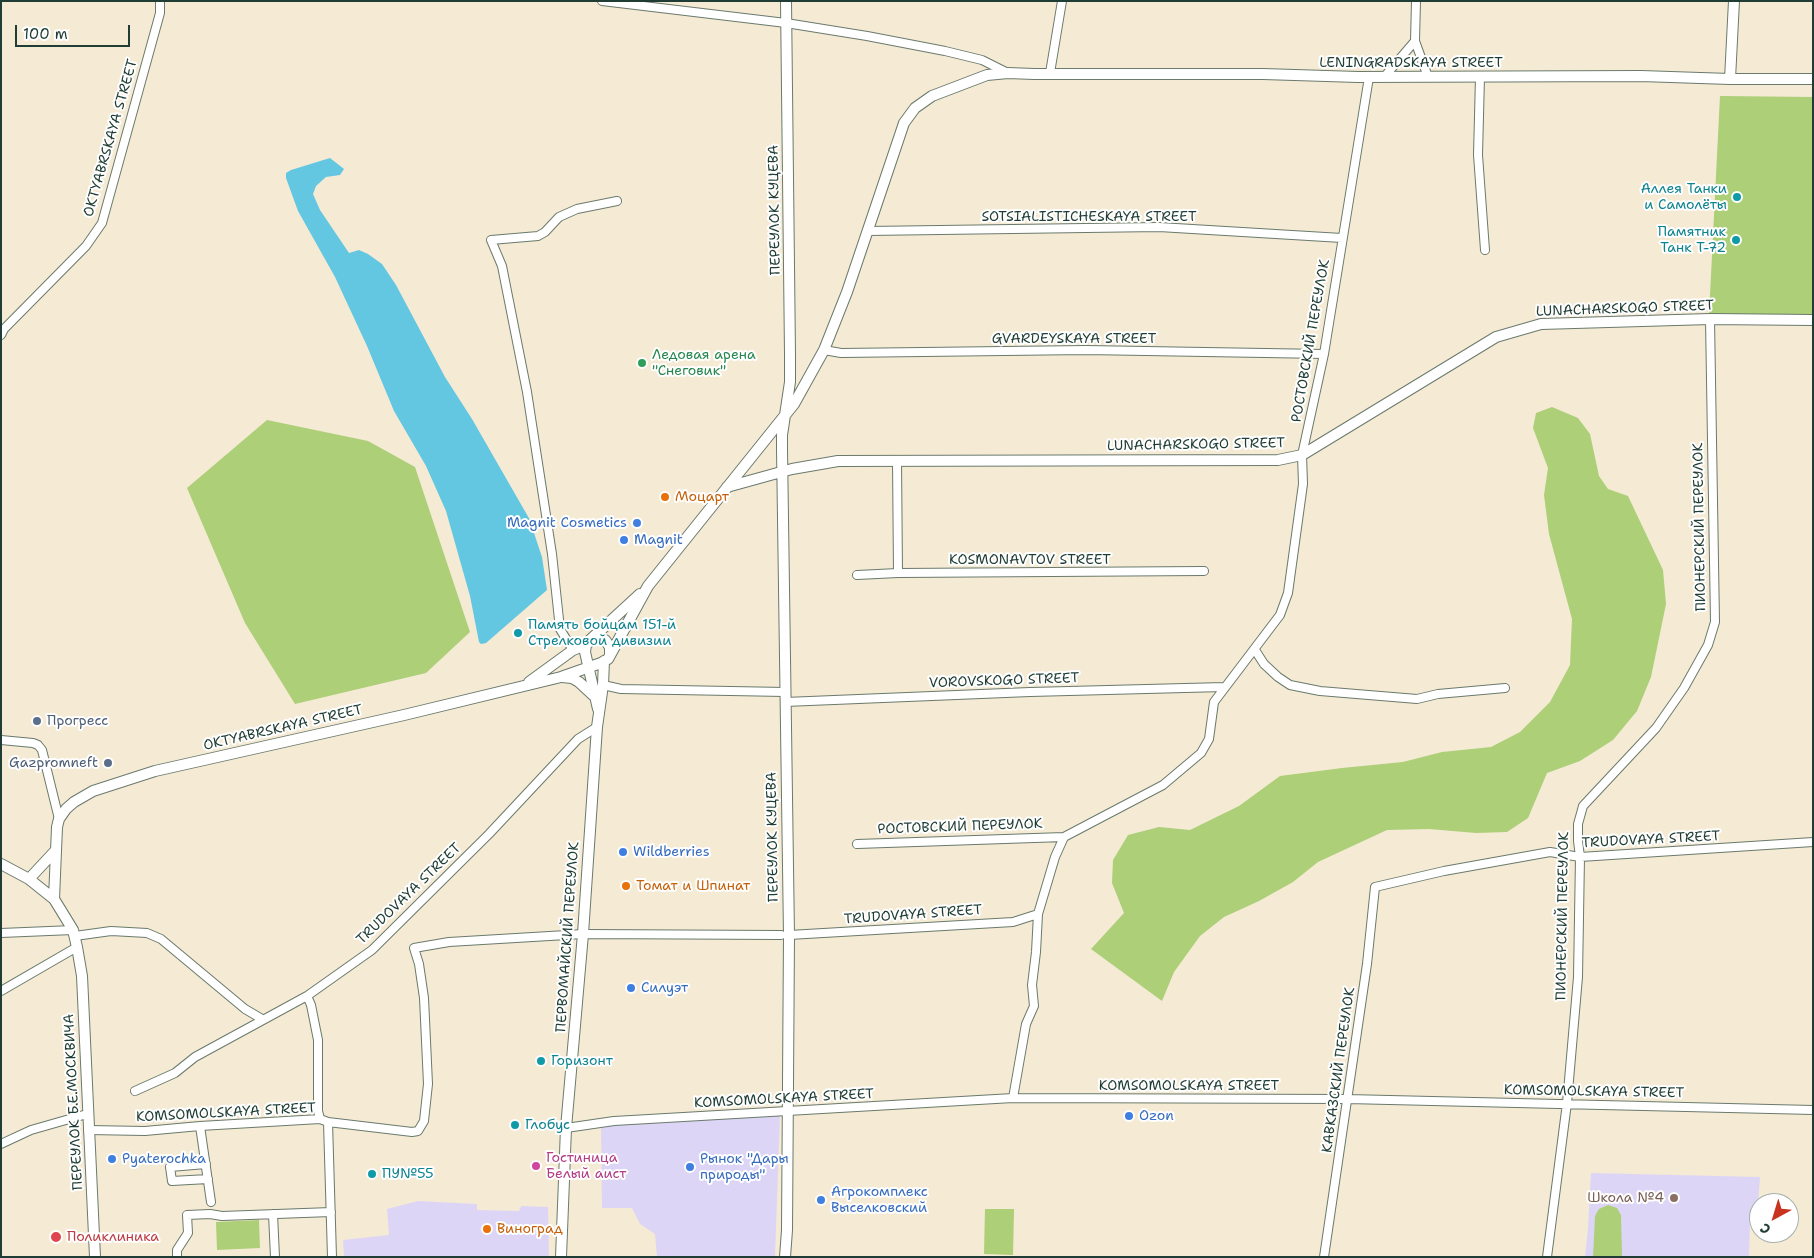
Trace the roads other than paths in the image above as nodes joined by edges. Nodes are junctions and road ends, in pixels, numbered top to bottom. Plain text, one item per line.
1 (160, 1) edge
2 (602, 1) edge
3 (786, 1) edge
4 (1062, 1) edge
5 (1416, 1) edge
6 (1734, 1) edge
7 (786, 24) junction
8 (1415, 41) junction
9 (1008, 72) junction
10 (1050, 73) junction
11 (1385, 76) junction
12 (1428, 76) junction
13 (1369, 77) junction
14 (1480, 77) junction
15 (1730, 79) junction
16 (1813, 79) edge
17 (617, 201) dead end
18 (867, 231) junction
19 (1342, 238) junction
20 (1485, 250) dead end
21 (1710, 319) junction
22 (1813, 320) edge
23 (1, 335) edge
24 (824, 350) junction
25 (1324, 354) junction
26 (784, 417) junction
27 (1302, 456) junction
28 (897, 460) junction
29 (783, 472) junction
30 (727, 487) junction
31 (1204, 572) dead end
32 (898, 573) junction
33 (857, 575) dead end
34 (648, 586) junction
35 (587, 647) junction
36 (573, 650) junction
37 (1255, 650) junction
38 (600, 661) junction
39 (561, 677) junction
40 (603, 685) junction
41 (524, 686) junction
42 (1224, 687) junction
43 (1505, 688) dead end
44 (594, 696) junction
45 (785, 697) junction
46 (598, 710) junction
47 (597, 727) junction
48 (1, 740) edge
49 (59, 819) junction
50 (1064, 837) junction
51 (1813, 842) edge
52 (857, 844) dead end
53 (56, 850) junction
54 (1580, 857) junction
55 (1, 864) edge
56 (29, 879) junction
57 (1375, 887) joint
58 (54, 899) junction
59 (1038, 914) junction
60 (1, 933) edge
61 (74, 933) junction
62 (583, 934) junction
63 (785, 935) junction
64 (78, 947) junction
65 (414, 948) joint
66 (1, 991) edge
67 (307, 996) junction
68 (262, 1019) junction
69 (135, 1091) dead end
70 (1012, 1098) junction
71 (1347, 1099) junction
72 (1566, 1103) junction
73 (1813, 1110) edge
74 (787, 1111) junction
75 (87, 1114) junction
76 (320, 1119) junction
77 (328, 1122) junction
78 (200, 1126) junction
79 (566, 1128) junction
80 (88, 1130) junction
81 (1, 1144) edge
82 (206, 1164) junction
83 (208, 1179) junction
84 (212, 1202) dead end
85 (331, 1212) junction
86 (273, 1214) junction
87 (94, 1257) edge
88 (177, 1257) edge
89 (275, 1257) edge
90 (332, 1257) edge
91 (561, 1257) edge
92 (785, 1257) edge
93 (1324, 1257) edge
94 (1548, 1257) edge

1 - 23 street, OKTYABRSKAYA STREET
2 - 7 street, LENINGRADSKAYA STREET
3 - 7 street, ПЕРЕУЛОК КУЦЕВА
4 - 10 street
5 - 8 street
6 - 15 street
7 - 9 street, LENINGRADSKAYA STREET
7 - 26 street, ПЕРЕУЛОК КУЦЕВА
8 - 11 street
8 - 12 street
9 - 10 street, LENINGRADSKAYA STREET
9 - 18 street, LENINGRADSKAYA STREET
10 - 13 street, LENINGRADSKAYA STREET
11 - 12 street, LENINGRADSKAYA STREET
11 - 13 street, LENINGRADSKAYA STREET
12 - 14 street, LENINGRADSKAYA STREET
13 - 19 street, РОСТОВСКИЙ ПЕРЕУЛОК
14 - 15 street, LENINGRADSKAYA STREET
14 - 20 street
15 - 16 street, LENINGRADSKAYA STREET
17 - 36 street
18 - 19 street, SOTSIALISTICHESKAYA STREET
18 - 24 street
19 - 25 street, РОСТОВСКИЙ ПЕРЕУЛОК
21 - 22 street, LUNACHARSKOGO STREET
21 - 27 street, LUNACHARSKOGO STREET
21 - 54 street, ПИОНЕРСКИЙ ПЕРЕУЛОК
24 - 25 street, GVARDEYSKAYA STREET
24 - 26 street
25 - 27 street, РОСТОВСКИЙ ПЕРЕУЛОК
26 - 29 street, ПЕРЕУЛОК КУЦЕВА
26 - 30 street, ПЕРВОМАЙСКИЙ ПЕРЕУЛОК
27 - 28 street, LUNACHARSKOGO STREET
27 - 37 street, РОСТОВСКИЙ ПЕРЕУЛОК
28 - 29 street, LUNACHARSKOGO STREET
28 - 32 street
29 - 30 street, LUNACHARSKOGO STREET
29 - 45 street, ПЕРЕУЛОК КУЦЕВА
30 - 34 street, ПЕРВОМАЙСКИЙ ПЕРЕУЛОК
31 - 32 street, KOSMONAVTOV STREET
32 - 33 street, KOSMONAVTOV STREET
34 - 35 street, ПЕРВОМАЙСКИЙ ПЕРЕУЛОК
34 - 38 street, ПЕРВОМАЙСКИЙ ПЕРЕУЛОК
35 - 36 street, OKTYABRSKAYA STREET
35 - 38 street, ПЕРВОМАЙСКИЙ ПЕРЕУЛОК
35 - 38 street
36 - 41 street, OKTYABRSKAYA STREET
37 - 42 street, РОСТОВСКИЙ ПЕРЕУЛОК
37 - 43 street
38 - 39 street, OKTYABRSKAYA STREET
38 - 40 street, ПЕРВОМАЙСКИЙ ПЕРЕУЛОК
38 - 44 street, ПЕРВОМАЙСКИЙ ПЕРЕУЛОК
39 - 41 street, OKTYABRSKAYA STREET
39 - 44 street
40 - 45 street, VOROVSKOGO STREET
40 - 46 street, ПЕРВОМАЙСКИЙ ПЕРЕУЛОК
41 - 49 street, OKTYABRSKAYA STREET
42 - 45 street, VOROVSKOGO STREET
42 - 50 street, РОСТОВСКИЙ ПЕРЕУЛОК
44 - 46 street, ПЕРВОМАЙСКИЙ ПЕРЕУЛОК
45 - 63 street, ПЕРЕУЛОК КУЦЕВА
46 - 47 street, ПЕРВОМАЙСКИЙ ПЕРЕУЛОК
47 - 62 street, ПЕРВОМАЙСКИЙ ПЕРЕУЛОК
47 - 67 street, TRUDOVAYA STREET
48 - 49 street
49 - 53 street
50 - 52 street, РОСТОВСКИЙ ПЕРЕУЛОК
50 - 59 street
51 - 54 street, TRUDOVAYA STREET
53 - 56 street
53 - 58 street
54 - 57 street, TRUDOVAYA STREET
54 - 72 street, ПИОНЕРСКИЙ ПЕРЕУЛОК
55 - 56 street
56 - 58 street
57 - 71 street, КАВКАЗСКИЙ ПЕРЕУЛОК
58 - 61 street, ПЕРЕУЛОК Б.Е.МОСКВИЧА
59 - 63 street, TRUDOVAYA STREET
59 - 70 street
60 - 61 street
61 - 64 street, ПЕРЕУЛОК Б.Е.МОСКВИЧА
61 - 68 street
62 - 63 street, TRUDOVAYA STREET
62 - 65 street, TRUDOVAYA STREET
62 - 79 street, ПЕРВОМАЙСКИЙ ПЕРЕУЛОК
63 - 74 street, ПЕРЕУЛОК КУЦЕВА
64 - 66 street
64 - 75 street, ПЕРЕУЛОК Б.Е.МОСКВИЧА
65 - 77 street, KOMSOMOLSKAYA STREET
67 - 68 street, TRUDOVAYA STREET
67 - 76 street
68 - 69 street, TRUDOVAYA STREET
70 - 71 street, KOMSOMOLSKAYA STREET
70 - 74 street, KOMSOMOLSKAYA STREET
71 - 72 street, KOMSOMOLSKAYA STREET
71 - 93 street, КАВКАЗСКИЙ ПЕРЕУЛОК
72 - 73 street, KOMSOMOLSKAYA STREET
72 - 94 street, ПИОНЕРСКИЙ ПЕРЕУЛОК
74 - 79 street, KOMSOMOLSKAYA STREET
74 - 92 street, ПЕРЕУЛОК КУЦЕВА
75 - 80 street, ПЕРЕУЛОК Б.Е.МОСКВИЧА
75 - 81 street
76 - 77 street, KOMSOMOLSKAYA STREET
76 - 78 street, KOMSOMOLSKAYA STREET
77 - 85 street
78 - 80 street, KOMSOMOLSKAYA STREET
78 - 82 street
79 - 91 street, ПЕРВОМАЙСКИЙ ПЕРЕУЛОК
80 - 87 street, ПЕРЕУЛОК Б.Е.МОСКВИЧА
82 - 83 street
82 - 83 street
83 - 84 street
85 - 86 street
85 - 90 street
86 - 88 street
86 - 89 street

